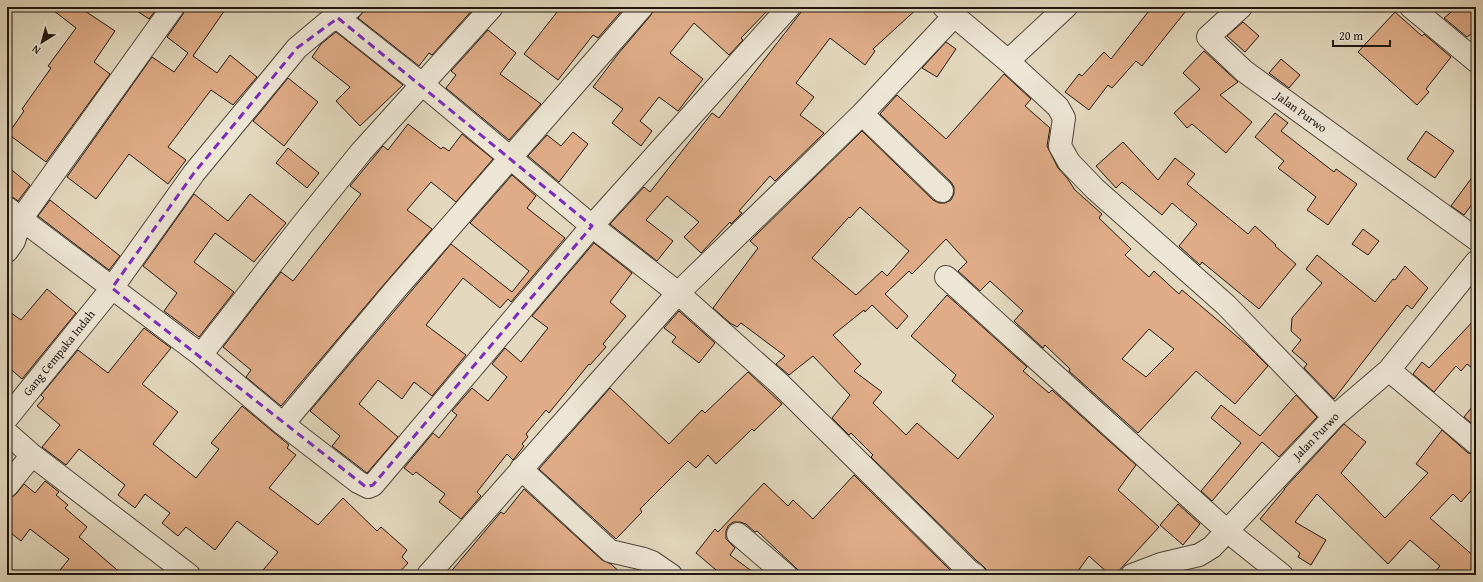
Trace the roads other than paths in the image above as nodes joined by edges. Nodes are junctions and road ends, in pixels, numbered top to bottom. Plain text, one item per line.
1 (173, 7) edge
2 (492, 7) edge
3 (642, 7) edge
4 (789, 7) edge
5 (1066, 7) edge
6 (1241, 7) edge
7 (1411, 7) edge
8 (949, 11) edge
9 (345, 12) edge
10 (1008, 61) junction
11 (1476, 61) edge
12 (423, 85) junction
13 (862, 114) junction
14 (510, 159) junction
15 (942, 191) dead end
16 (14, 214) edge
17 (592, 226) junction
18 (1476, 239) edge
19 (7, 251) edge
20 (1476, 262) edge
21 (946, 277) dead end
22 (112, 288) junction
23 (678, 293) junction
24 (201, 355) junction
25 (1389, 370) junction
26 (1334, 417) junction
27 (7, 418) edge
28 (283, 424) junction
29 (7, 433) edge
30 (1476, 442) edge
31 (32, 456) junction
32 (521, 469) junction
33 (7, 486) edge
34 (1227, 531) junction
35 (738, 534) dead end
36 (966, 574) edge
37 (189, 575) edge
38 (428, 575) edge
39 (671, 575) edge
40 (786, 575) edge
41 (1132, 575) edge
42 (1282, 575) edge

1 - 16 street
2 - 12 street
3 - 14 street
4 - 17 street
5 - 10 street
6 - 18 street, Jalan Purwo
7 - 11 street
8 - 10 street
8 - 13 street
9 - 12 street
9 - 22 street, Gang Cempaka Indah
10 - 26 street
12 - 14 street
12 - 24 street
13 - 15 street
13 - 23 street
14 - 17 street
14 - 28 street
16 - 19 street
16 - 22 street
17 - 23 street
17 - 28 street
20 - 25 street, Jalan Purwo
21 - 34 street
22 - 24 street
22 - 27 street, Gang Cempaka Indah
23 - 32 street
23 - 36 street
24 - 28 street
25 - 26 street, Jalan Purwo
25 - 30 street
26 - 34 street, Jalan Purwo
29 - 31 street
31 - 33 street
31 - 37 street
32 - 38 street
32 - 39 street
34 - 41 street, Jalan Purwo
34 - 42 street
35 - 40 street

